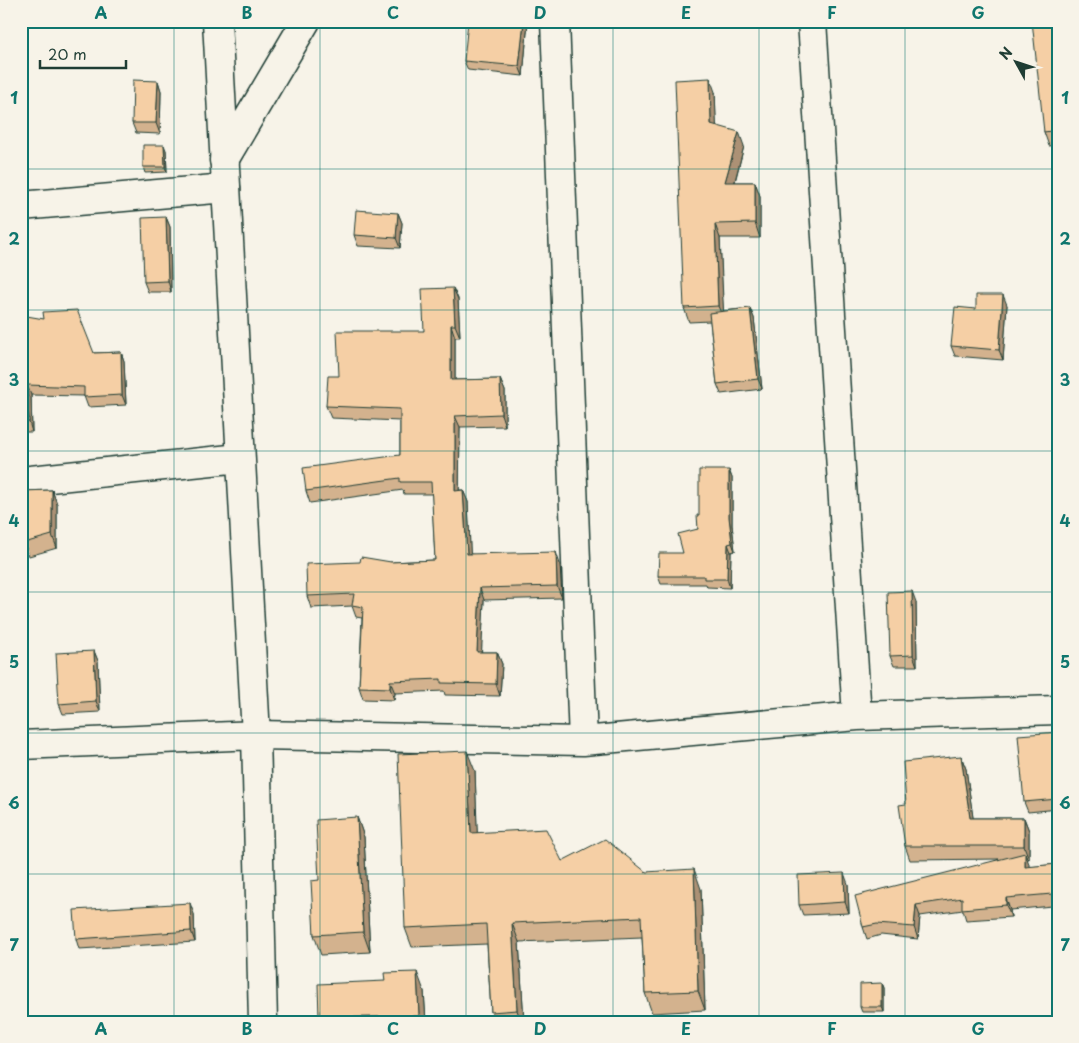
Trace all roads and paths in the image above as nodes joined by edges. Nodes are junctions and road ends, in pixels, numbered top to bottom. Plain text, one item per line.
1 (217, 21) edge
2 (306, 21) edge
3 (555, 21) edge
4 (812, 21) edge
5 (224, 160) junction
6 (226, 188) junction
7 (21, 206) edge
8 (240, 458) junction
9 (21, 481) edge
10 (1058, 710) edge
11 (857, 716) junction
12 (256, 736) junction
13 (583, 741) junction
14 (21, 745) edge
15 (263, 1022) edge

1 - 5 street
2 - 5 street
3 - 13 street
4 - 11 street
5 - 6 street
6 - 7 street
6 - 8 street
8 - 9 street
8 - 12 street
10 - 11 street
11 - 13 street
12 - 13 street
12 - 14 street
12 - 15 street

